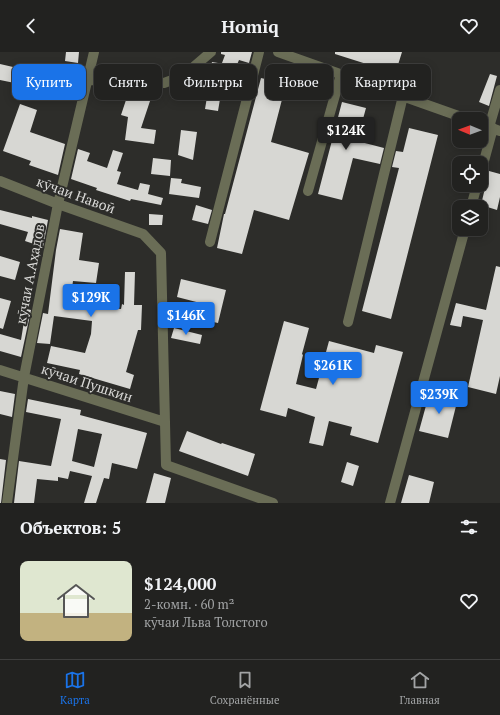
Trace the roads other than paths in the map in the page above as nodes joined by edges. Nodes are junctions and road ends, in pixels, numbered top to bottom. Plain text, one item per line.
1 (94, 52) edge
2 (210, 52) edge
3 (259, 52) edge
4 (278, 52) edge
5 (341, 74) joint
6 (87, 80) junction
7 (500, 90) edge
8 (402, 100) edge
9 (414, 100) edge
10 (452, 113) edge
11 (491, 127) edge
12 (485, 156) edge
13 (0, 181) edge
14 (308, 191) dead end
15 (58, 204) junction
16 (463, 236) edge
17 (210, 242) dead end
18 (348, 322) dead end
19 (0, 370) edge
20 (24, 378) junction
21 (165, 422) junction
22 (7, 503) edge
23 (273, 503) edge
24 (390, 503) edge

1 - 6 street, кӯчаи А.Аҳадов
2 - 6 street
3 - 17 street
4 - 5 street
5 - 14 street
6 - 15 street, кӯчаи А.Аҳадов
7 - 11 street
8 - 18 street
9 - 10 street
11 - 12 street
13 - 15 street, кӯчаи Навоӣ
15 - 20 street, кӯчаи А.Аҳадов
15 - 21 street, кӯчаи Навоӣ
16 - 24 street
19 - 20 street, кӯчаи Пушкин
20 - 21 street, кӯчаи Пушкин
20 - 22 street, кӯчаи А.Аҳадов
21 - 23 street

